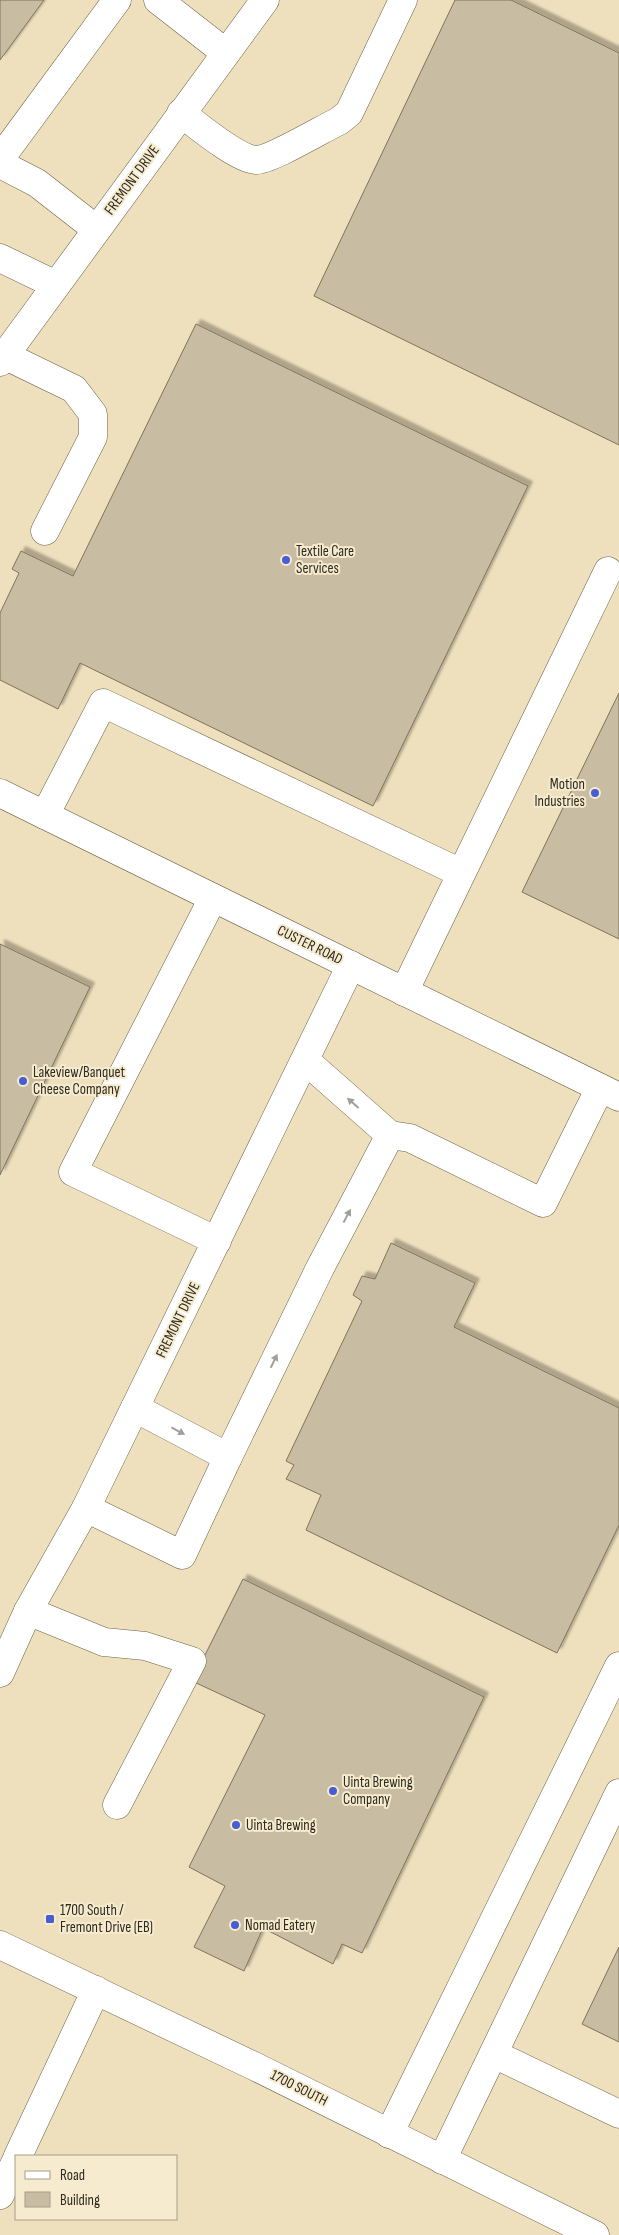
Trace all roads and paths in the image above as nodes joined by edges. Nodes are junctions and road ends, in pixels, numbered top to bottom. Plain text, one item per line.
1 (117, 0) edge
2 (158, 0) edge
3 (265, 0) edge
4 (403, 0) edge
5 (226, 53) junction
6 (181, 113) junction
7 (0, 159) edge
8 (0, 164) edge
9 (96, 229) junction
10 (0, 258) edge
11 (56, 285) junction
12 (2, 358) edge
13 (45, 531) dead end
14 (608, 571) dead end
15 (0, 793) edge
16 (45, 815) junction
17 (462, 873) junction
18 (213, 898) junction
19 (351, 965) junction
20 (404, 992) junction
21 (305, 1060) junction
22 (610, 1092) edge
23 (390, 1135) junction
24 (217, 1241) junction
25 (135, 1408) junction
26 (228, 1457) junction
27 (86, 1508) junction
28 (28, 1611) junction
29 (619, 1666) edge
30 (0, 1673) edge
31 (619, 1793) edge
32 (117, 1805) dead end
33 (0, 1945) edge
34 (96, 1990) junction
35 (494, 2054) junction
36 (619, 2114) edge
37 (389, 2134) junction
38 (18, 2155) edge
39 (442, 2160) junction
40 (15, 2163) edge
41 (0, 2196) edge
42 (595, 2235) edge

1 - 7 street
2 - 5 street
3 - 5 street, FREMONT DRIVE
4 - 6 street
5 - 6 street, FREMONT DRIVE
6 - 9 street, FREMONT DRIVE
8 - 9 street
9 - 11 street, FREMONT DRIVE
10 - 11 street
11 - 12 street, FREMONT DRIVE
12 - 13 street
14 - 17 street
15 - 16 street, CUSTER ROAD
16 - 17 street
16 - 18 street, CUSTER ROAD
17 - 20 street
18 - 19 street, CUSTER ROAD
18 - 24 street
19 - 20 street, CUSTER ROAD
19 - 21 street, FREMONT DRIVE
20 - 22 street, CUSTER ROAD
23 -> 21 street
21 - 24 street, FREMONT DRIVE
22 - 23 street
26 -> 23 street
24 - 25 street, FREMONT DRIVE
25 -> 26 street
25 - 27 street, FREMONT DRIVE
26 - 27 street
27 - 28 street, FREMONT DRIVE
28 - 30 street, FREMONT DRIVE
28 - 32 street
29 - 37 street
31 - 35 street
33 - 34 street, 1700 SOUTH
34 - 37 street, 1700 SOUTH
34 - 38 street
35 - 36 street
35 - 39 street
37 - 39 street, 1700 SOUTH
39 - 42 street, 1700 SOUTH
40 - 41 street

